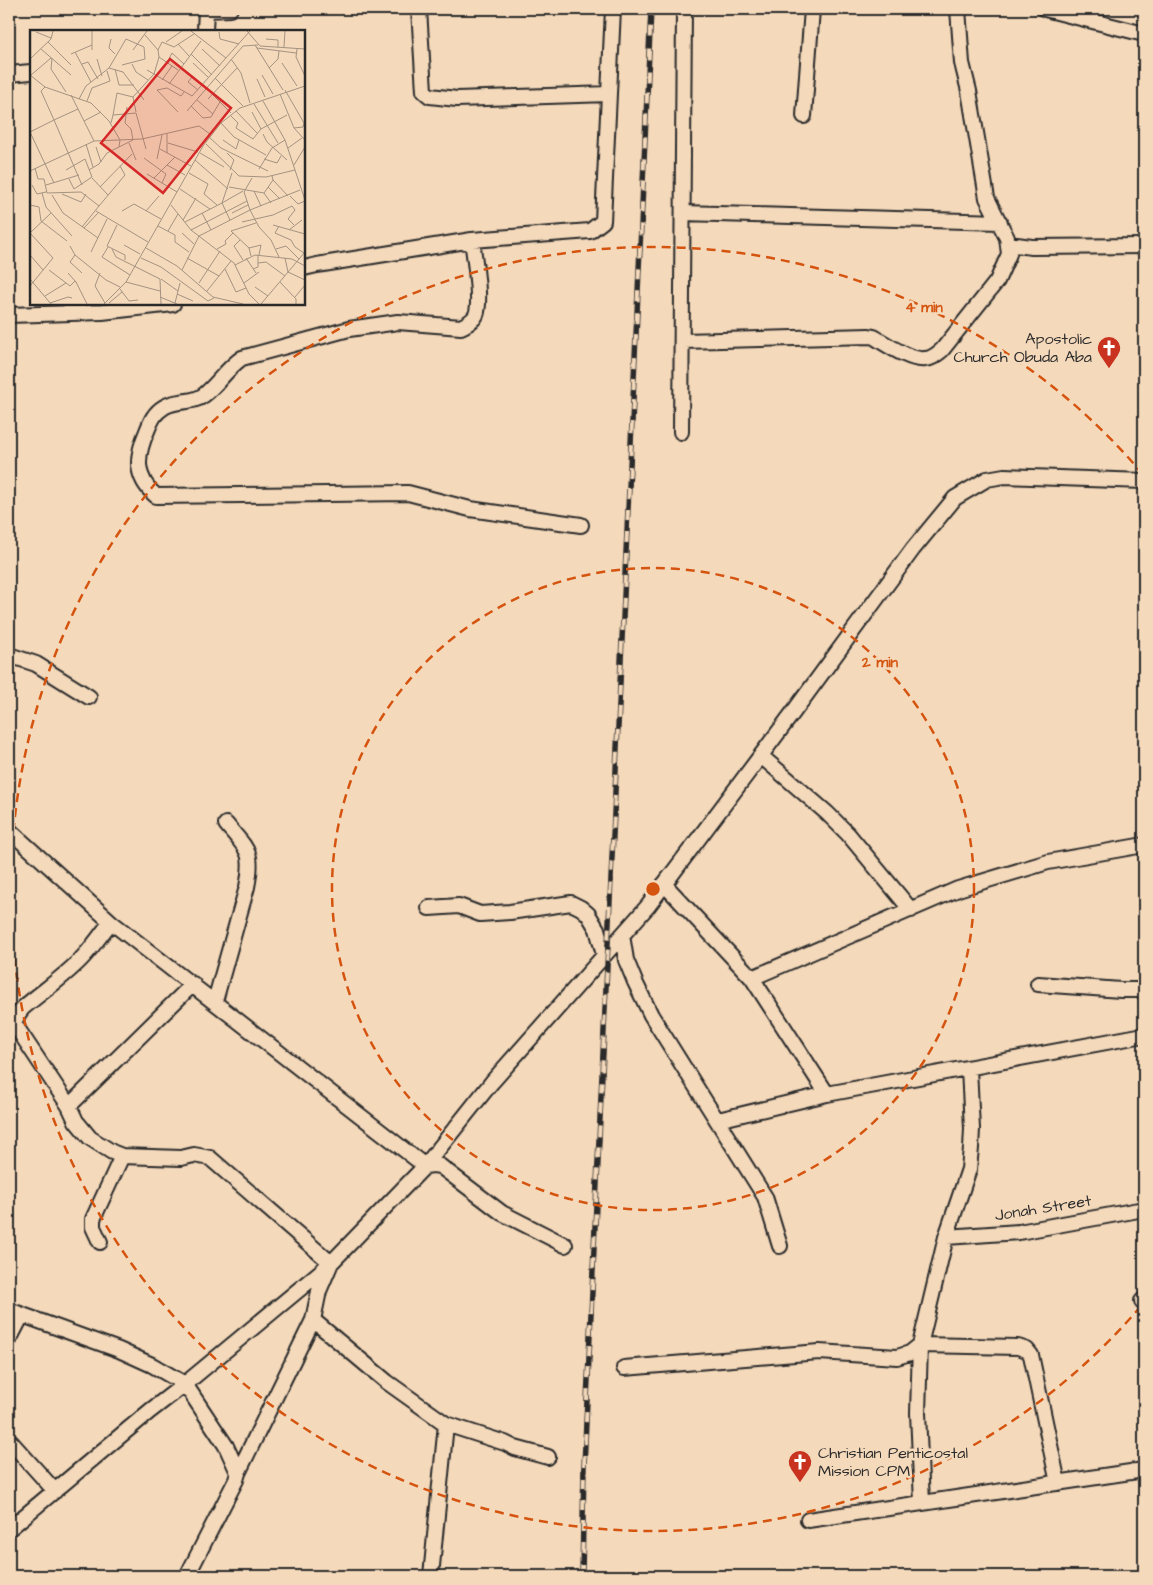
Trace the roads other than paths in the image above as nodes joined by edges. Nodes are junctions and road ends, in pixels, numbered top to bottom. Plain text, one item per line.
1 (206, 9) edge
2 (230, 9) edge
3 (420, 9) edge
4 (613, 9) edge
5 (684, 9) edge
6 (812, 9) edge
7 (958, 9) edge
8 (1045, 9) edge
9 (205, 30) edge
10 (1144, 34) edge
11 (30, 72) edge
12 (9, 74) edge
13 (609, 94) junction
14 (804, 116) dead end
15 (683, 213) junction
16 (1000, 222) junction
17 (472, 240) junction
18 (1009, 244) junction
19 (1144, 246) edge
20 (305, 268) edge
21 (154, 305) edge
22 (102, 308) edge
23 (9, 315) edge
24 (683, 341) junction
25 (681, 432) dead end
26 (1144, 481) edge
27 (581, 524) dead end
28 (9, 655) edge
29 (89, 697) dead end
30 (761, 756) junction
31 (226, 824) dead end
32 (9, 830) edge
33 (1144, 845) edge
34 (664, 884) junction
35 (429, 908) dead end
36 (911, 910) junction
37 (111, 922) junction
38 (622, 935) junction
39 (604, 955) junction
40 (752, 978) junction
41 (193, 984) junction
42 (1038, 984) dead end
43 (1144, 990) edge
44 (215, 1001) junction
45 (11, 1023) edge
46 (1144, 1035) edge
47 (970, 1068) junction
48 (827, 1094) junction
49 (69, 1106) junction
50 (718, 1120) junction
51 (122, 1156) junction
52 (425, 1166) junction
53 (1144, 1209) edge
54 (946, 1237) junction
55 (100, 1242) dead end
56 (565, 1245) dead end
57 (780, 1246) dead end
58 (331, 1263) junction
59 (15, 1313) edge
60 (313, 1320) junction
61 (9, 1340) edge
62 (920, 1345) junction
63 (624, 1368) dead end
64 (185, 1384) junction
65 (446, 1424) junction
66 (9, 1440) edge
67 (548, 1457) dead end
68 (1144, 1470) edge
69 (238, 1474) junction
70 (1058, 1483) junction
71 (54, 1491) junction
72 (922, 1503) junction
73 (808, 1520) dead end
74 (9, 1529) edge
75 (187, 1576) edge
76 (431, 1576) edge

1 - 2 street
1 - 9 street
3 - 13 street
4 - 13 street
5 - 15 street
6 - 14 street
7 - 16 street
8 - 10 street
11 - 12 street
13 - 17 street
15 - 16 street
15 - 24 street
16 - 18 street
17 - 20 street
17 - 27 street
18 - 19 street
18 - 24 street
21 - 22 street
22 - 23 street
24 - 25 street
26 - 30 street
28 - 29 street
30 - 34 street
30 - 36 street
31 - 44 street
32 - 37 street
33 - 36 street
34 - 38 street
34 - 40 street
35 - 39 street
36 - 40 street
37 - 41 street
37 - 45 street
38 - 39 street
38 - 50 street
39 - 52 street
40 - 48 street
41 - 44 street
41 - 49 street
42 - 43 street
44 - 52 street
45 - 49 street
46 - 47 street
47 - 48 street
47 - 54 street
48 - 50 street
49 - 51 street
50 - 57 street
51 - 55 street
51 - 58 street
52 - 56 street
52 - 58 street
53 - 54 street, Jonah Street
54 - 62 street
58 - 60 street
58 - 64 street
59 - 61 street
59 - 64 street
60 - 65 street
60 - 69 street
62 - 63 street
62 - 70 street
62 - 72 street
64 - 69 street
64 - 71 street
65 - 67 street
65 - 76 street
66 - 71 street
68 - 70 street
69 - 75 street
70 - 72 street
71 - 74 street
72 - 73 street

